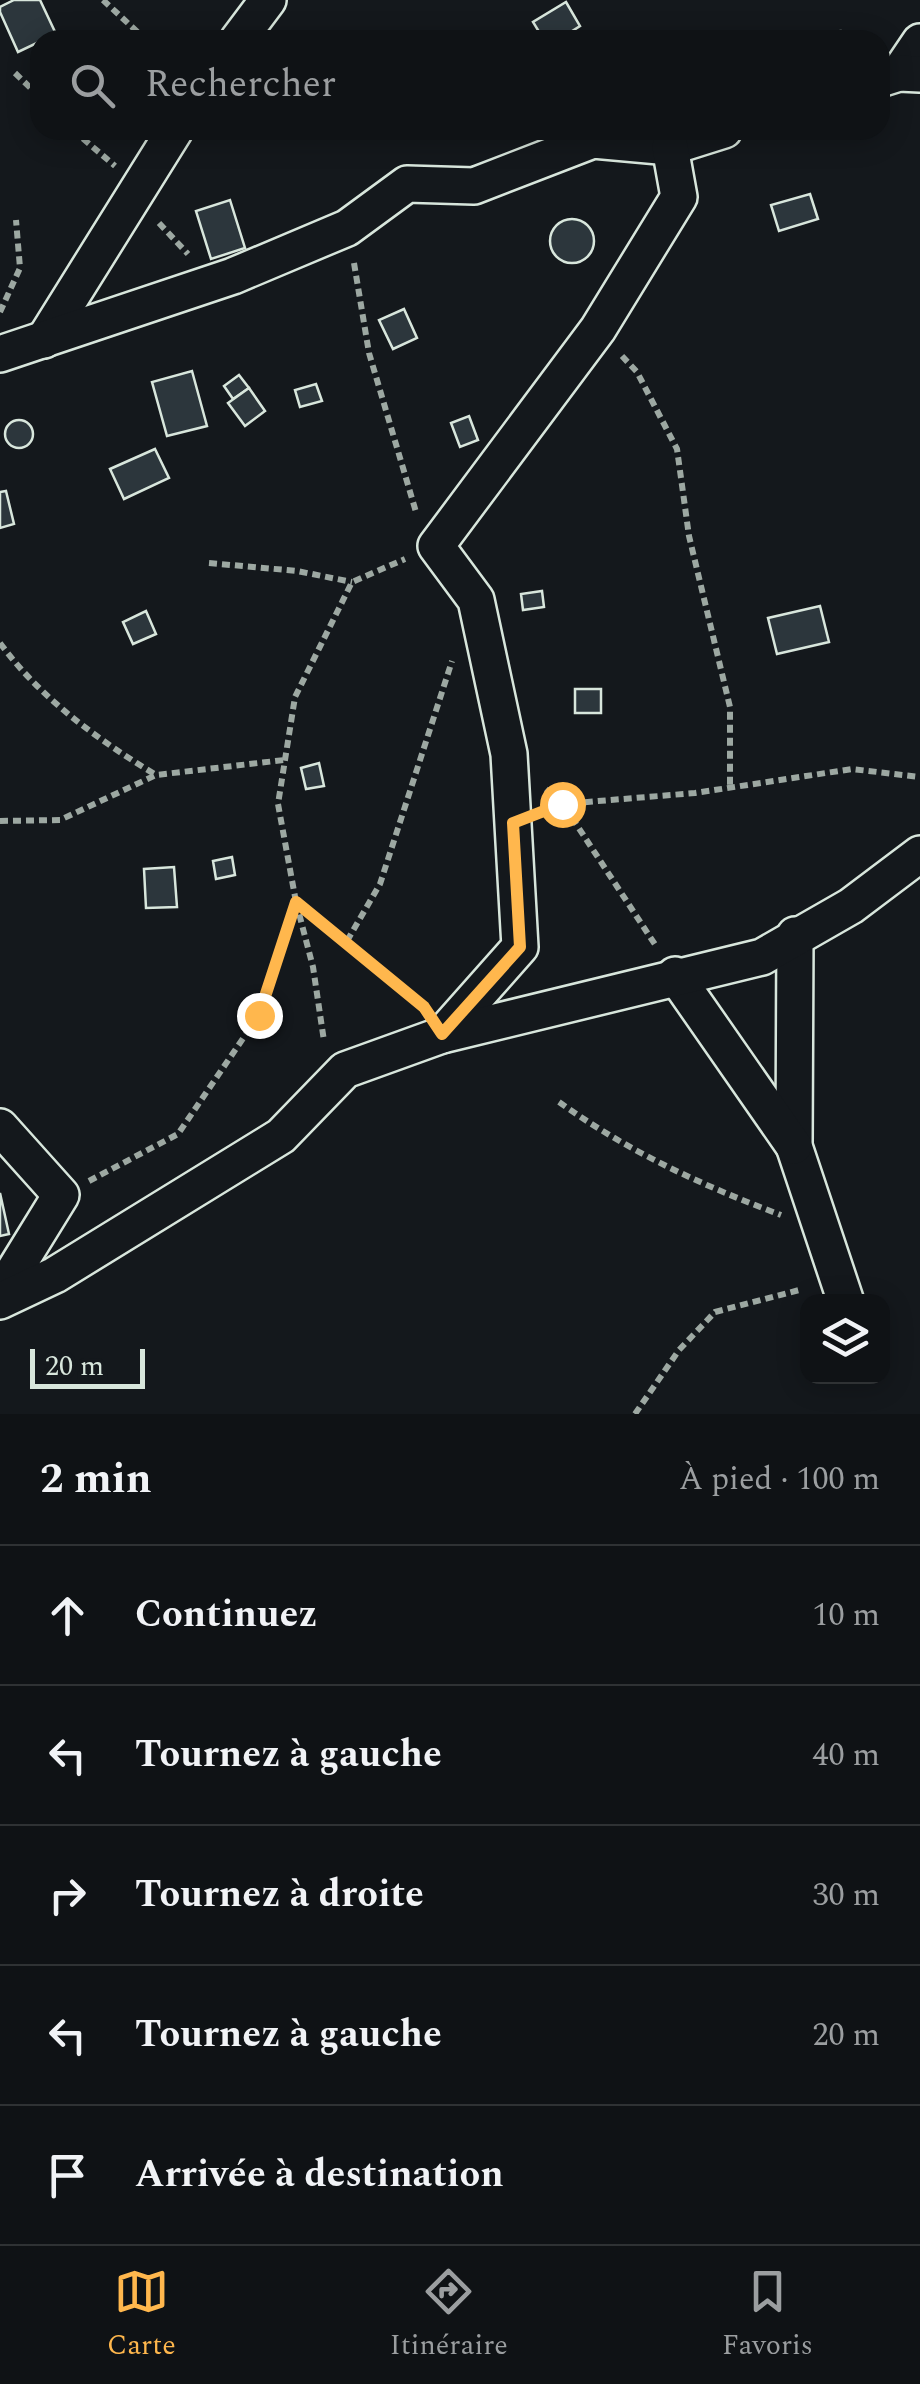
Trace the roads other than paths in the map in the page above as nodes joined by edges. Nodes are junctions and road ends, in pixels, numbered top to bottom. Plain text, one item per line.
1 (268, 0) edge
2 (246, 30) edge
3 (920, 42) edge
4 (900, 75) edge
5 (169, 140) edge
6 (692, 140) edge
7 (670, 147) junction
8 (44, 340) junction
9 (0, 354) edge
10 (920, 854) edge
11 (795, 934) junction
12 (675, 975) junction
13 (442, 1034) junction
14 (0, 1127) edge
15 (794, 1146) junction
16 (842, 1290) edge
17 (0, 1298) edge

1 - 2 street
3 - 4 street
5 - 8 street
6 - 7 street
7 - 8 street
7 - 13 street
8 - 9 street
10 - 11 street
11 - 12 street
11 - 15 street
12 - 13 street
12 - 15 street
13 - 17 street
14 - 17 street
15 - 16 street

